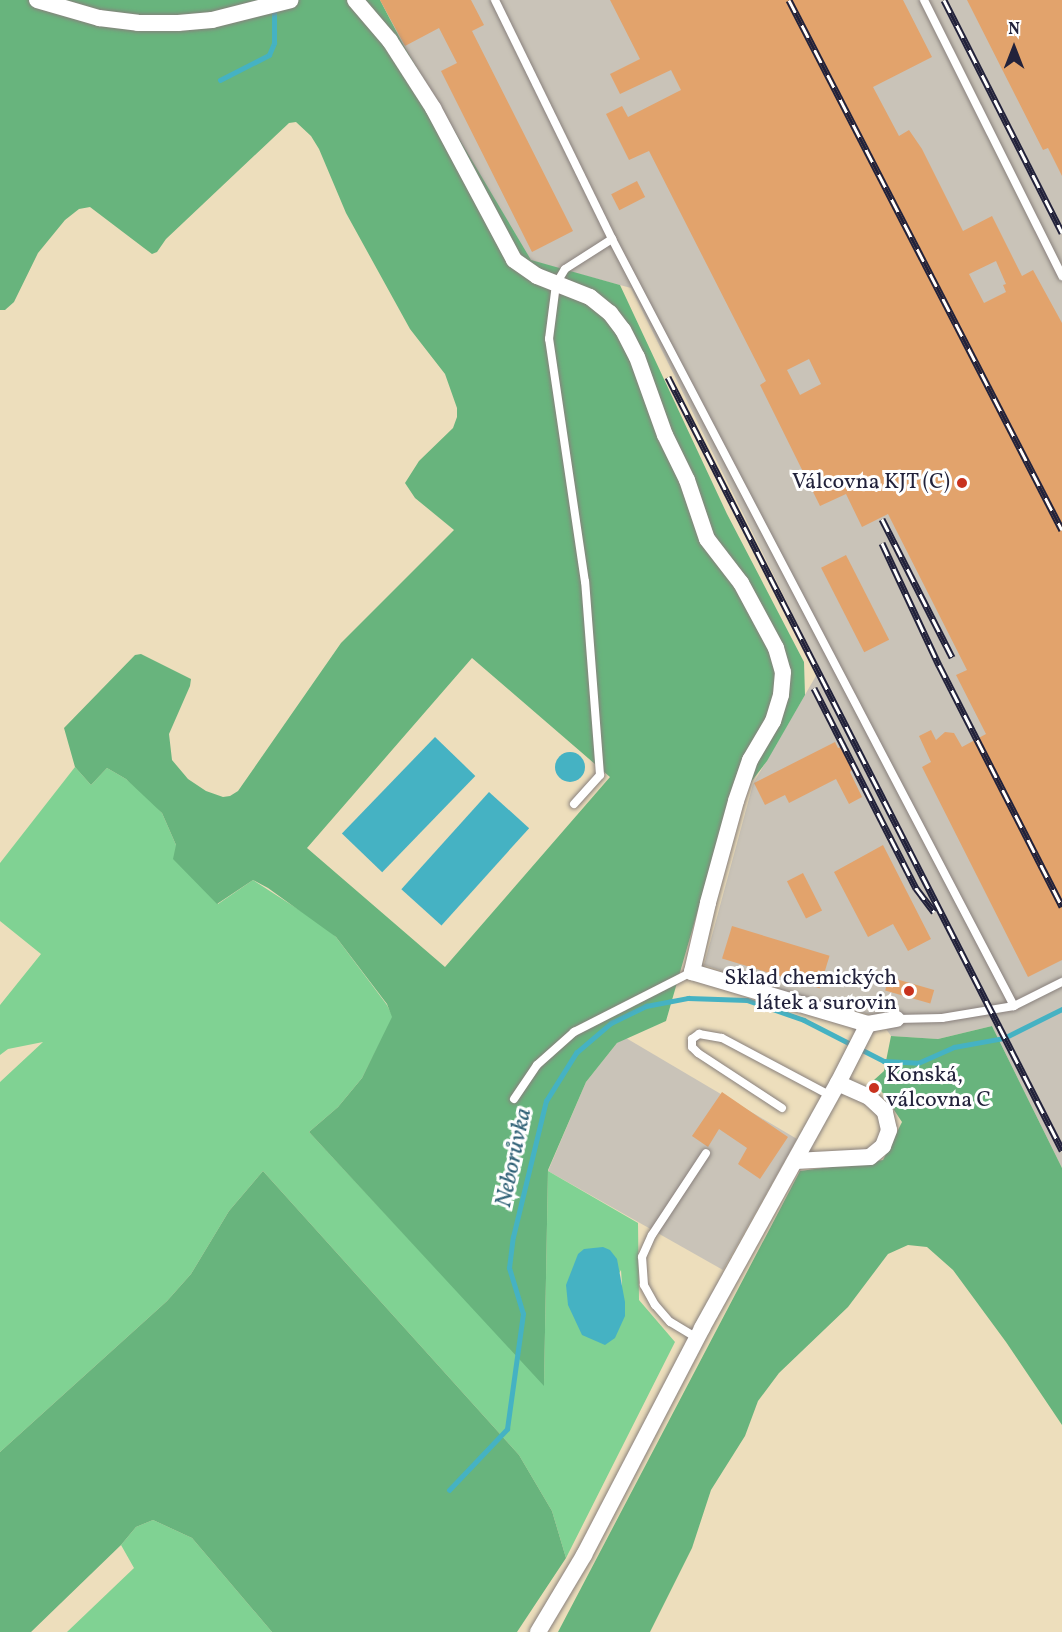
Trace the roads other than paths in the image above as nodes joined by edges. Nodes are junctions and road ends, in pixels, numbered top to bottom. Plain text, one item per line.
1 (37, 0) edge
2 (291, 0) edge
3 (355, 0) edge
4 (495, 0) edge
5 (924, 0) edge
6 (612, 239) junction
7 (1062, 276) edge
8 (556, 284) junction
9 (574, 804) dead end
10 (692, 972) junction
11 (1062, 982) edge
12 (1014, 1006) junction
13 (897, 1019) joint
14 (866, 1028) junction
15 (835, 1090) junction
16 (514, 1099) dead end
17 (782, 1108) dead end
18 (706, 1153) dead end
19 (795, 1161) junction
20 (697, 1338) junction
21 (538, 1632) edge

1 - 2 street
3 - 8 street
4 - 6 lane
5 - 7 lane
6 - 8 lane
6 - 12 lane
8 - 9 lane
8 - 10 street
10 - 14 street
10 - 16 lane
11 - 12 lane
12 - 13 lane
13 - 14 street
14 - 15 street
15 - 17 lane
15 - 19 street
15 - 19 street
18 - 20 lane
19 - 20 street
20 - 21 street

